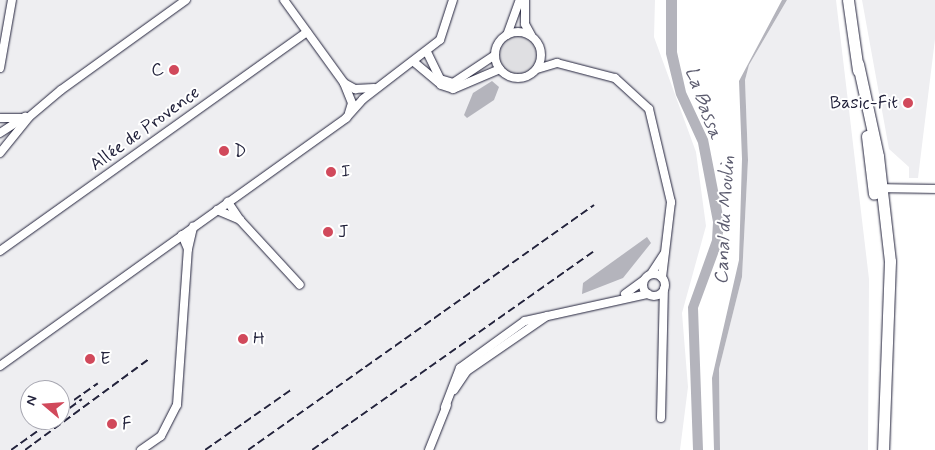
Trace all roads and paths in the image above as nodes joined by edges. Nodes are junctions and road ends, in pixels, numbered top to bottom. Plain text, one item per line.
1 (19, 0) edge
2 (186, 0) edge
3 (284, 0) edge
4 (453, 0) edge
5 (520, 0) edge
6 (525, 0) edge
7 (848, 0) edge
8 (12, 2) edge
9 (306, 32) junction
10 (507, 35) junction
11 (531, 36) junction
12 (541, 50) junction
13 (427, 52) junction
14 (495, 55) junction
15 (414, 62) junction
16 (557, 63) junction
17 (0, 68) edge
18 (500, 69) junction
19 (537, 69) junction
20 (344, 83) junction
21 (376, 88) junction
22 (26, 117) junction
23 (0, 118) edge
24 (346, 118) junction
25 (0, 133) edge
26 (1, 152) edge
27 (877, 188) junction
28 (935, 189) edge
29 (228, 202) junction
30 (217, 210) junction
31 (240, 220) junction
32 (193, 227) junction
33 (182, 235) junction
34 (188, 249) junction
35 (0, 252) edge
36 (664, 254) junction
37 (651, 274) junction
38 (662, 277) junction
39 (644, 281) junction
40 (300, 285) dead end
41 (664, 289) junction
42 (650, 295) junction
43 (621, 297) junction
44 (665, 317) junction
45 (0, 366) edge
46 (661, 418) dead end
47 (141, 450) edge
48 (429, 450) edge
49 (883, 450) edge

1 - 8 street
2 - 22 street
3 - 9 street
4 - 13 street
5 - 10 street
6 - 11 street
7 - 27 main road
8 - 17 street
9 - 20 street
9 - 35 street, Allée de Provence
10 - 11 street
10 - 14 street
11 - 12 street
12 - 16 street
12 - 19 street
13 - 14 street
13 - 15 street
14 - 18 street
15 - 18 street
15 - 21 street
16 - 19 street
16 - 36 street
18 - 19 street
20 - 21 street
20 - 24 street
21 - 24 street
22 - 23 street
22 - 25 street
22 - 26 street
24 - 29 street
27 - 28 street
27 - 49 main road
29 - 30 street
29 - 31 street
30 - 31 street
30 - 32 street
31 - 40 street
32 - 33 street
32 - 34 street
33 - 34 street
33 - 45 street
34 - 47 street
36 - 37 street
36 - 38 street
37 - 38 street
37 - 39 street
38 - 41 street
39 - 42 street
39 - 43 street
41 - 42 street
41 - 44 street
42 - 43 street
42 - 44 street
43 - 48 street
44 - 46 street

